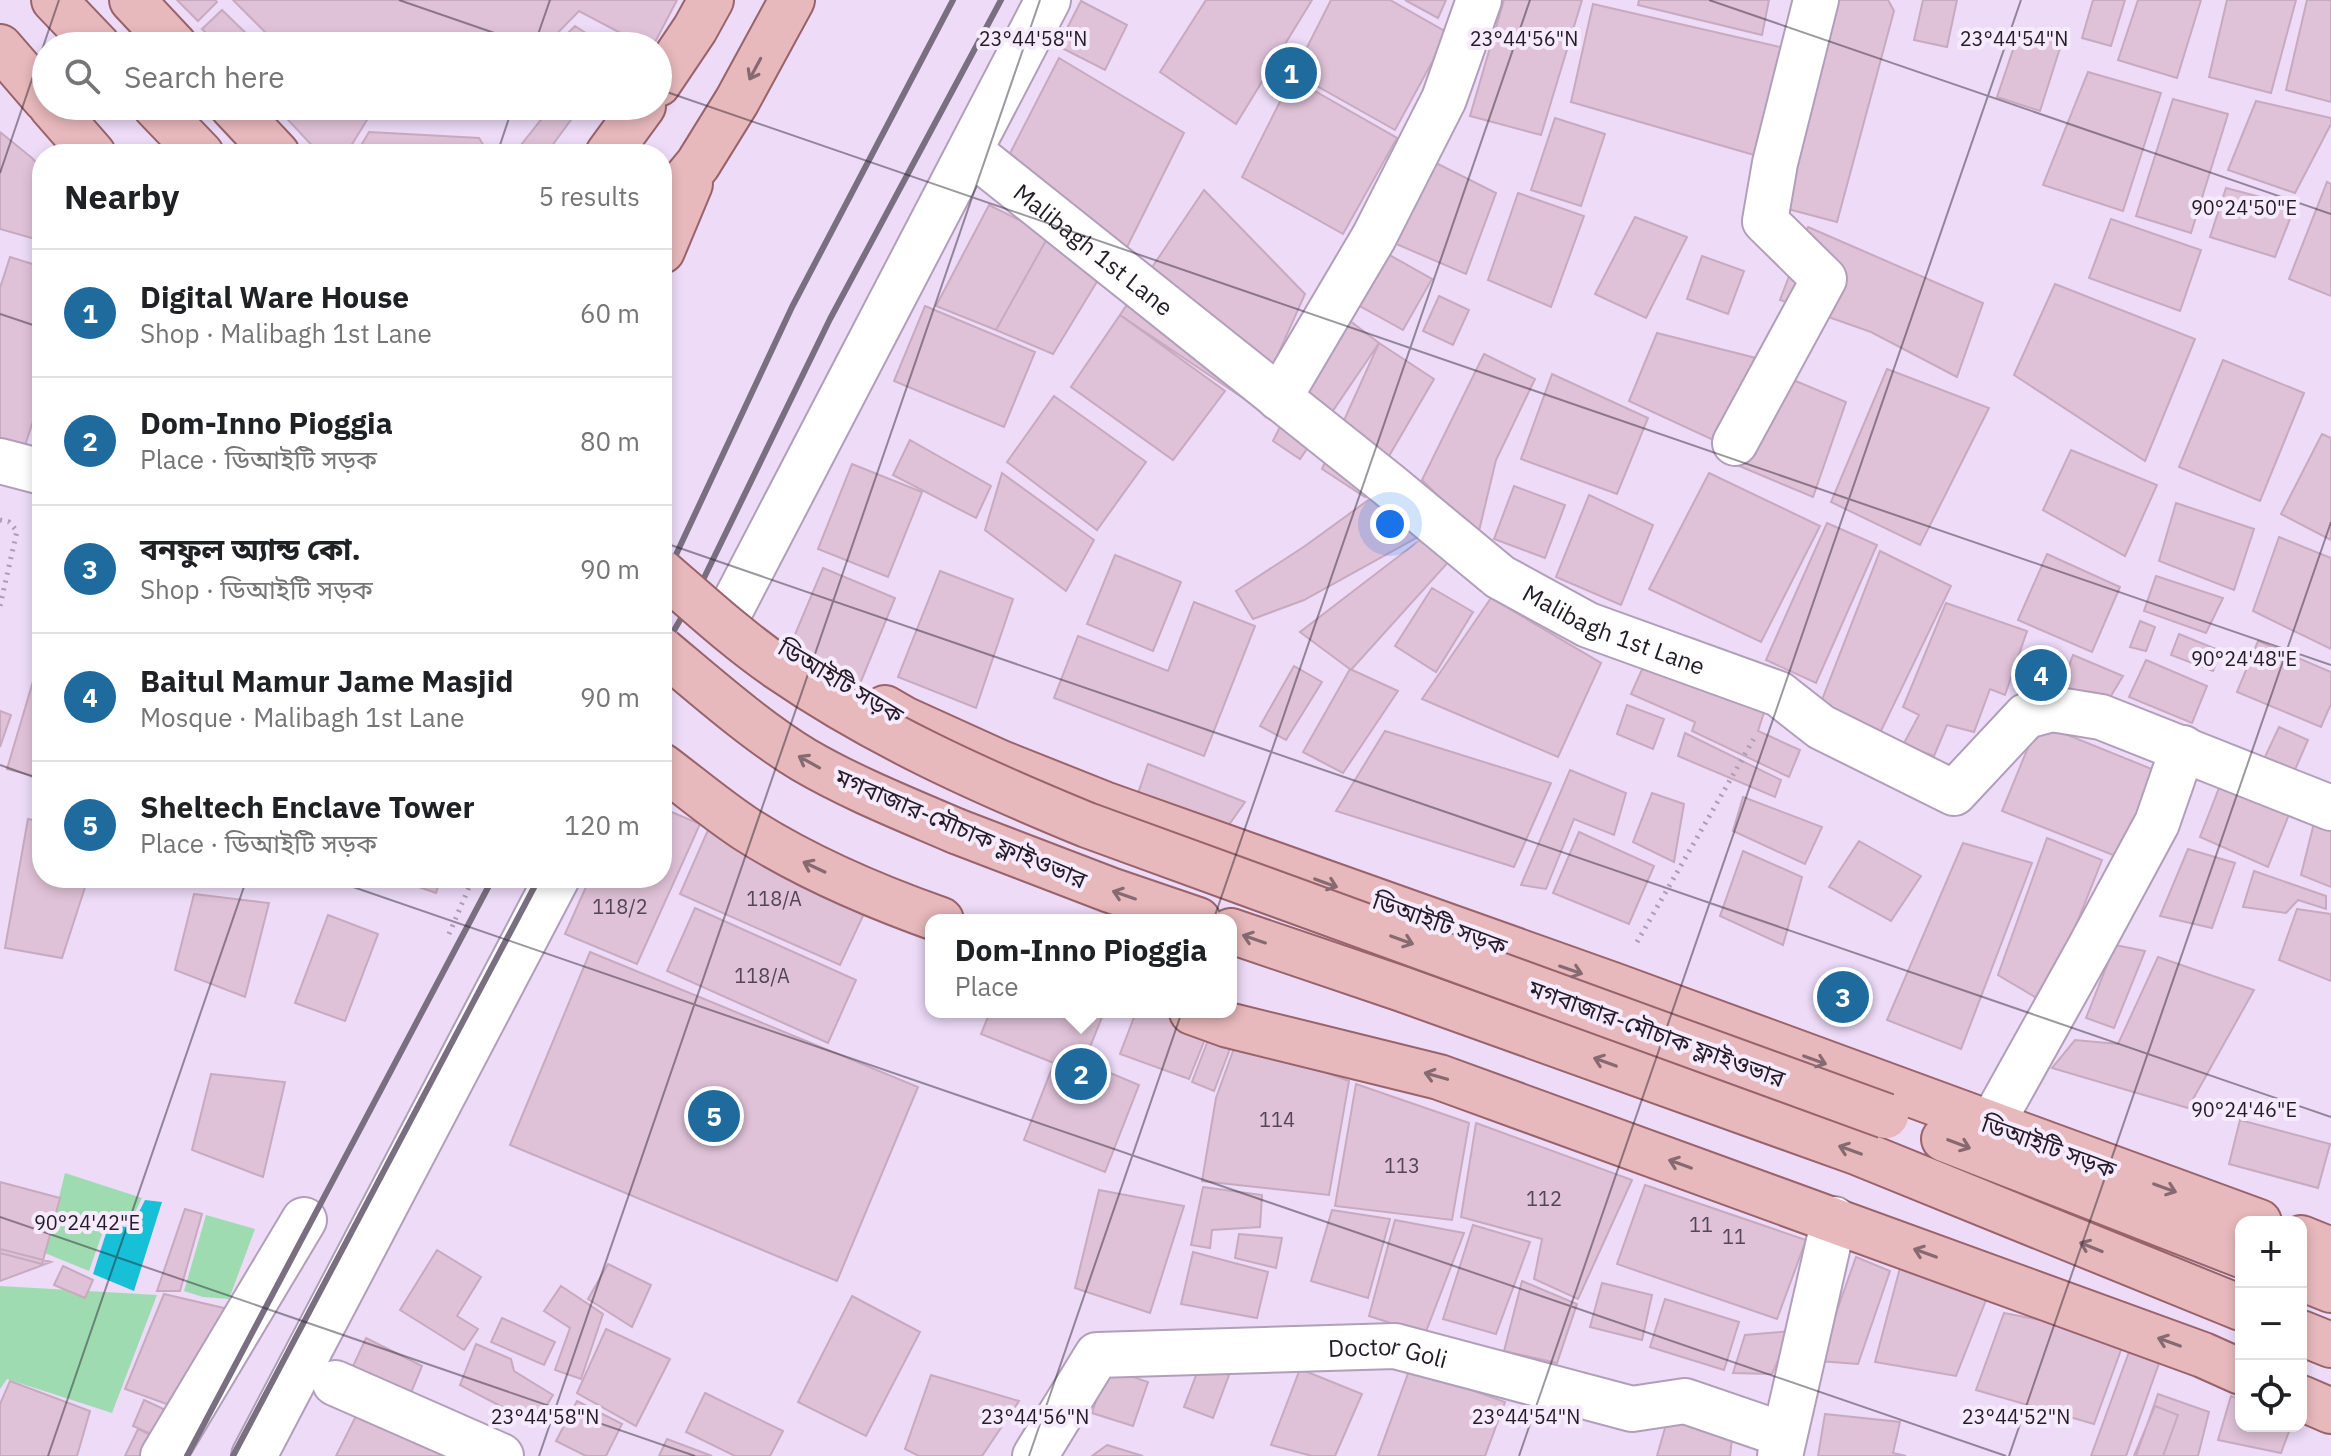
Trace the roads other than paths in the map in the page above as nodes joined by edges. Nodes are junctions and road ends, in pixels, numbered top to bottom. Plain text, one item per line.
1 (54, 0) edge
2 (132, 0) edge
3 (167, 0) edge
4 (711, 0) edge
5 (792, 0) edge
6 (1048, 0) edge
7 (1479, 0) edge
8 (1816, 0) edge
9 (85, 32) edge
10 (162, 32) edge
11 (196, 32) edge
12 (0, 47) edge
13 (672, 63) edge
14 (32, 84) edge
15 (63, 120) edge
16 (168, 120) edge
17 (245, 120) edge
18 (273, 120) edge
19 (633, 120) edge
20 (84, 144) edge
21 (191, 144) edge
22 (268, 144) edge
23 (294, 144) edge
24 (615, 144) edge
25 (970, 151) junction
26 (698, 164) junction
27 (672, 196) edge
28 (672, 227) edge
29 (1279, 398) junction
30 (1735, 443) dead end
31 (0, 461) edge
32 (32, 469) edge
33 (672, 559) edge
34 (672, 581) edge
35 (729, 613) junction
36 (672, 658) edge
37 (2183, 748) junction
38 (672, 774) edge
39 (2331, 808) edge
40 (552, 888) edge
41 (925, 914) edge
42 (1180, 914) edge
43 (1237, 933) edge
44 (1209, 1018) edge
45 (1991, 1125) junction
46 (2242, 1216) edge
47 (1834, 1219) junction
48 (304, 1220) dead end
49 (2307, 1240) edge
50 (2331, 1250) edge
51 (2235, 1253) edge
52 (2307, 1280) edge
53 (2331, 1290) edge
54 (2235, 1306) edge
55 (2307, 1335) edge
56 (2331, 1345) edge
57 (2235, 1369) edge
58 (335, 1383) dead end
59 (2307, 1401) edge
60 (2331, 1411) edge
61 (1782, 1445) edge
62 (163, 1456) edge
63 (254, 1456) edge
64 (501, 1456) edge
65 (1035, 1456) edge

1 - 9 main road
2 - 10 main road
3 - 11 main road
4 - 13 main road
5 -> 26 main road
6 - 25 street
7 - 29 street
8 - 30 street
12 - 14 main road
15 - 20 main road
16 - 21 main road
17 - 22 main road
18 - 23 main road
19 - 24 main road
25 - 29 street, Malibagh 1st Lane
25 - 35 street
26 - 27 main road
26 - 28 main road
29 - 37 street, Malibagh 1st Lane
31 - 32 street
33 - 35 main road, ডিআইটি সড়ক
34 -> 51 main road, মগবাজার-মৌচাক ফ্লাইওভার, bridge
35 -> 45 main road, ডিআইটি সড়ক
42 -> 36 main road, মগবাজার-মৌচাক ফ্লাইওভার, bridge
37 - 39 street, Malibagh 1st Lane
37 - 45 street
41 -> 38 main road
40 - 63 street
54 -> 43 main road, মগবাজার-মৌচাক ফ্লাইওভার
47 -> 44 main road
45 -> 46 main road, ডিআইটি সড়ক
57 -> 47 main road
47 - 61 street, Doctor Goli
48 - 62 street
49 - 50 main road
52 - 53 main road
55 - 56 main road
58 - 64 street
59 - 60 main road
61 - 65 street, Doctor Goli

